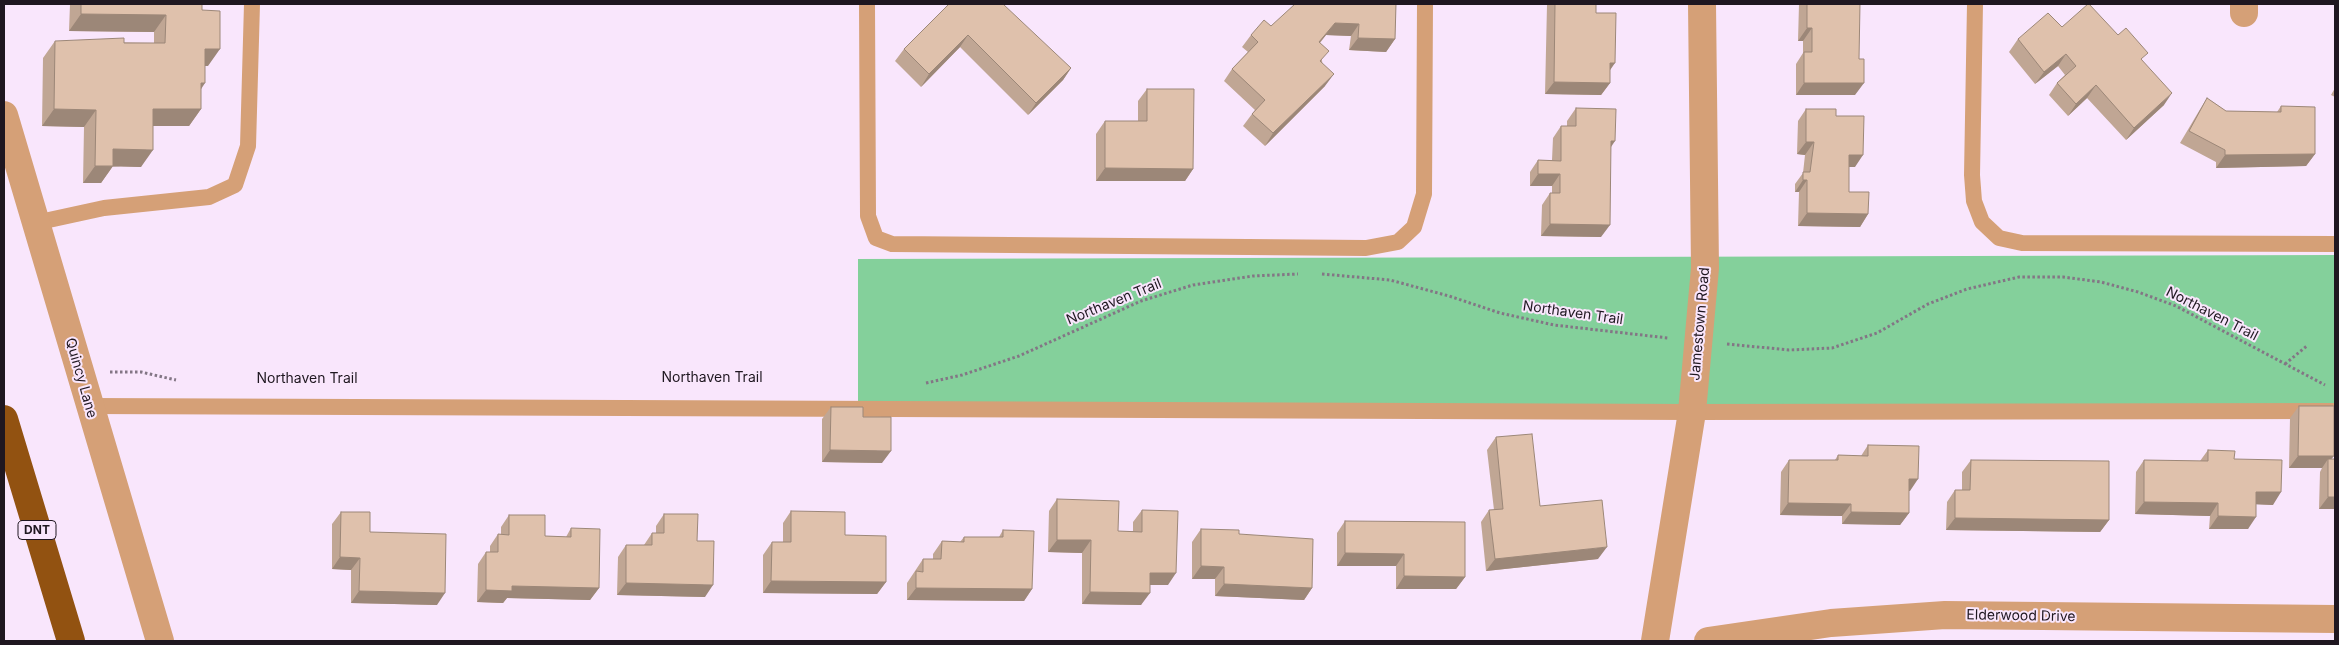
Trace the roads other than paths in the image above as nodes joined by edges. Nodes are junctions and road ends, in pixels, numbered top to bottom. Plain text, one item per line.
1 (252, 4) edge
2 (867, 4) edge
3 (1425, 4) edge
4 (1702, 4) edge
5 (1975, 4) edge
6 (4, 115) edge
7 (35, 223) junction
8 (2335, 244) edge
9 (89, 406) junction
10 (2335, 411) edge
11 (1692, 412) junction
12 (4, 419) edge
13 (2335, 619) edge
14 (71, 641) edge
15 (160, 641) edge
16 (1655, 641) edge
17 (1708, 641) edge

1 - 7 lane
2 - 3 lane
4 - 11 street, Jamestown Road
5 - 8 lane
6 - 7 street, Quincy Lane
7 - 9 street, Quincy Lane
9 - 11 lane
9 - 15 street, Quincy Lane
10 - 11 lane
11 - 16 street, Jamestown Road
12 - 14 highway, DNT
13 - 17 street, Elderwood Drive

